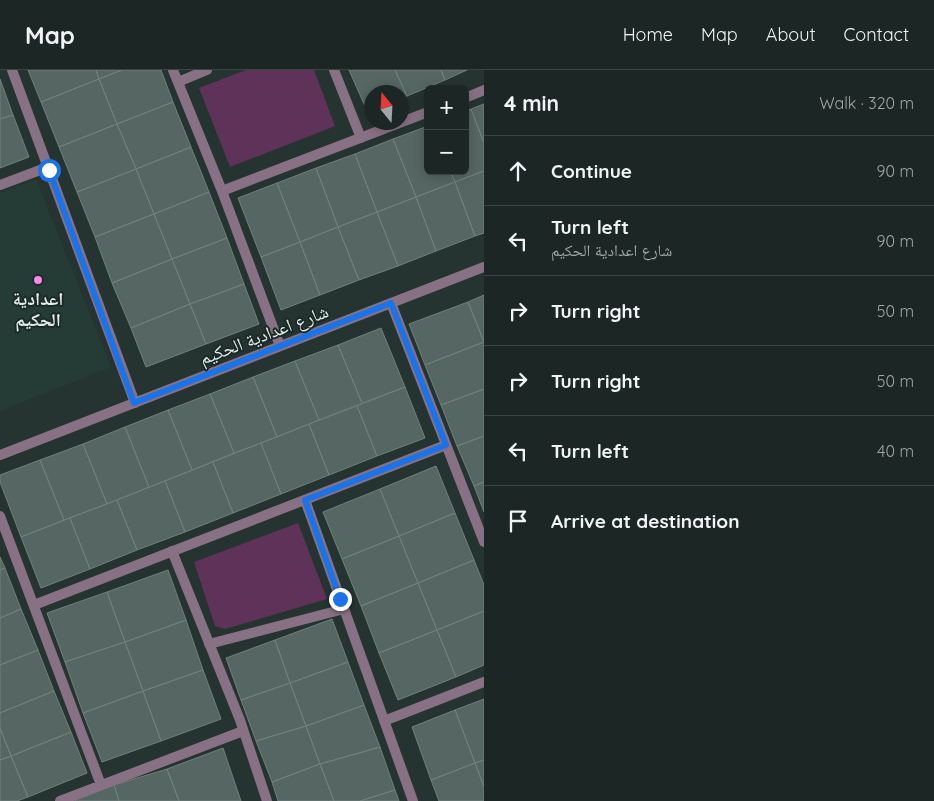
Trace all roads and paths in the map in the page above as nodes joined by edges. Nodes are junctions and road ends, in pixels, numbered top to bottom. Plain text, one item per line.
1 (12, 70) edge
2 (173, 70) edge
3 (207, 70) edge
4 (334, 70) edge
5 (178, 82) junction
6 (484, 90) edge
7 (469, 96) edge
8 (424, 114) edge
9 (361, 138) junction
10 (48, 167) junction
11 (0, 185) edge
12 (222, 191) junction
13 (484, 267) edge
14 (391, 303) junction
15 (280, 346) junction
16 (134, 403) junction
17 (446, 445) junction
18 (0, 455) edge
19 (305, 500) junction
20 (0, 516) edge
21 (484, 542) edge
22 (172, 551) junction
23 (34, 605) junction
24 (344, 609) junction
25 (209, 644) junction
26 (484, 682) edge
27 (384, 721) junction
28 (243, 730) junction
29 (102, 785) junction
30 (60, 801) edge
31 (267, 801) edge
32 (413, 801) edge

1 - 10 street
2 - 5 street
3 - 5 street
4 - 9 street
5 - 12 street
6 - 7 street
8 - 9 street
9 - 12 street
10 - 11 street
10 - 16 street
12 - 15 street
13 - 14 street, شارع اعدادية الحكيم
14 - 15 street, شارع اعدادية الحكيم
14 - 17 street
15 - 16 street, شارع اعدادية الحكيم
16 - 18 street, شارع اعدادية الحكيم
17 - 19 street
17 - 21 street
19 - 22 street
19 - 24 street
20 - 23 street
22 - 23 street
22 - 25 street
23 - 29 street
24 - 25 street
24 - 27 street
25 - 28 street
26 - 27 street
27 - 32 street
28 - 29 street
28 - 31 street
29 - 30 street

